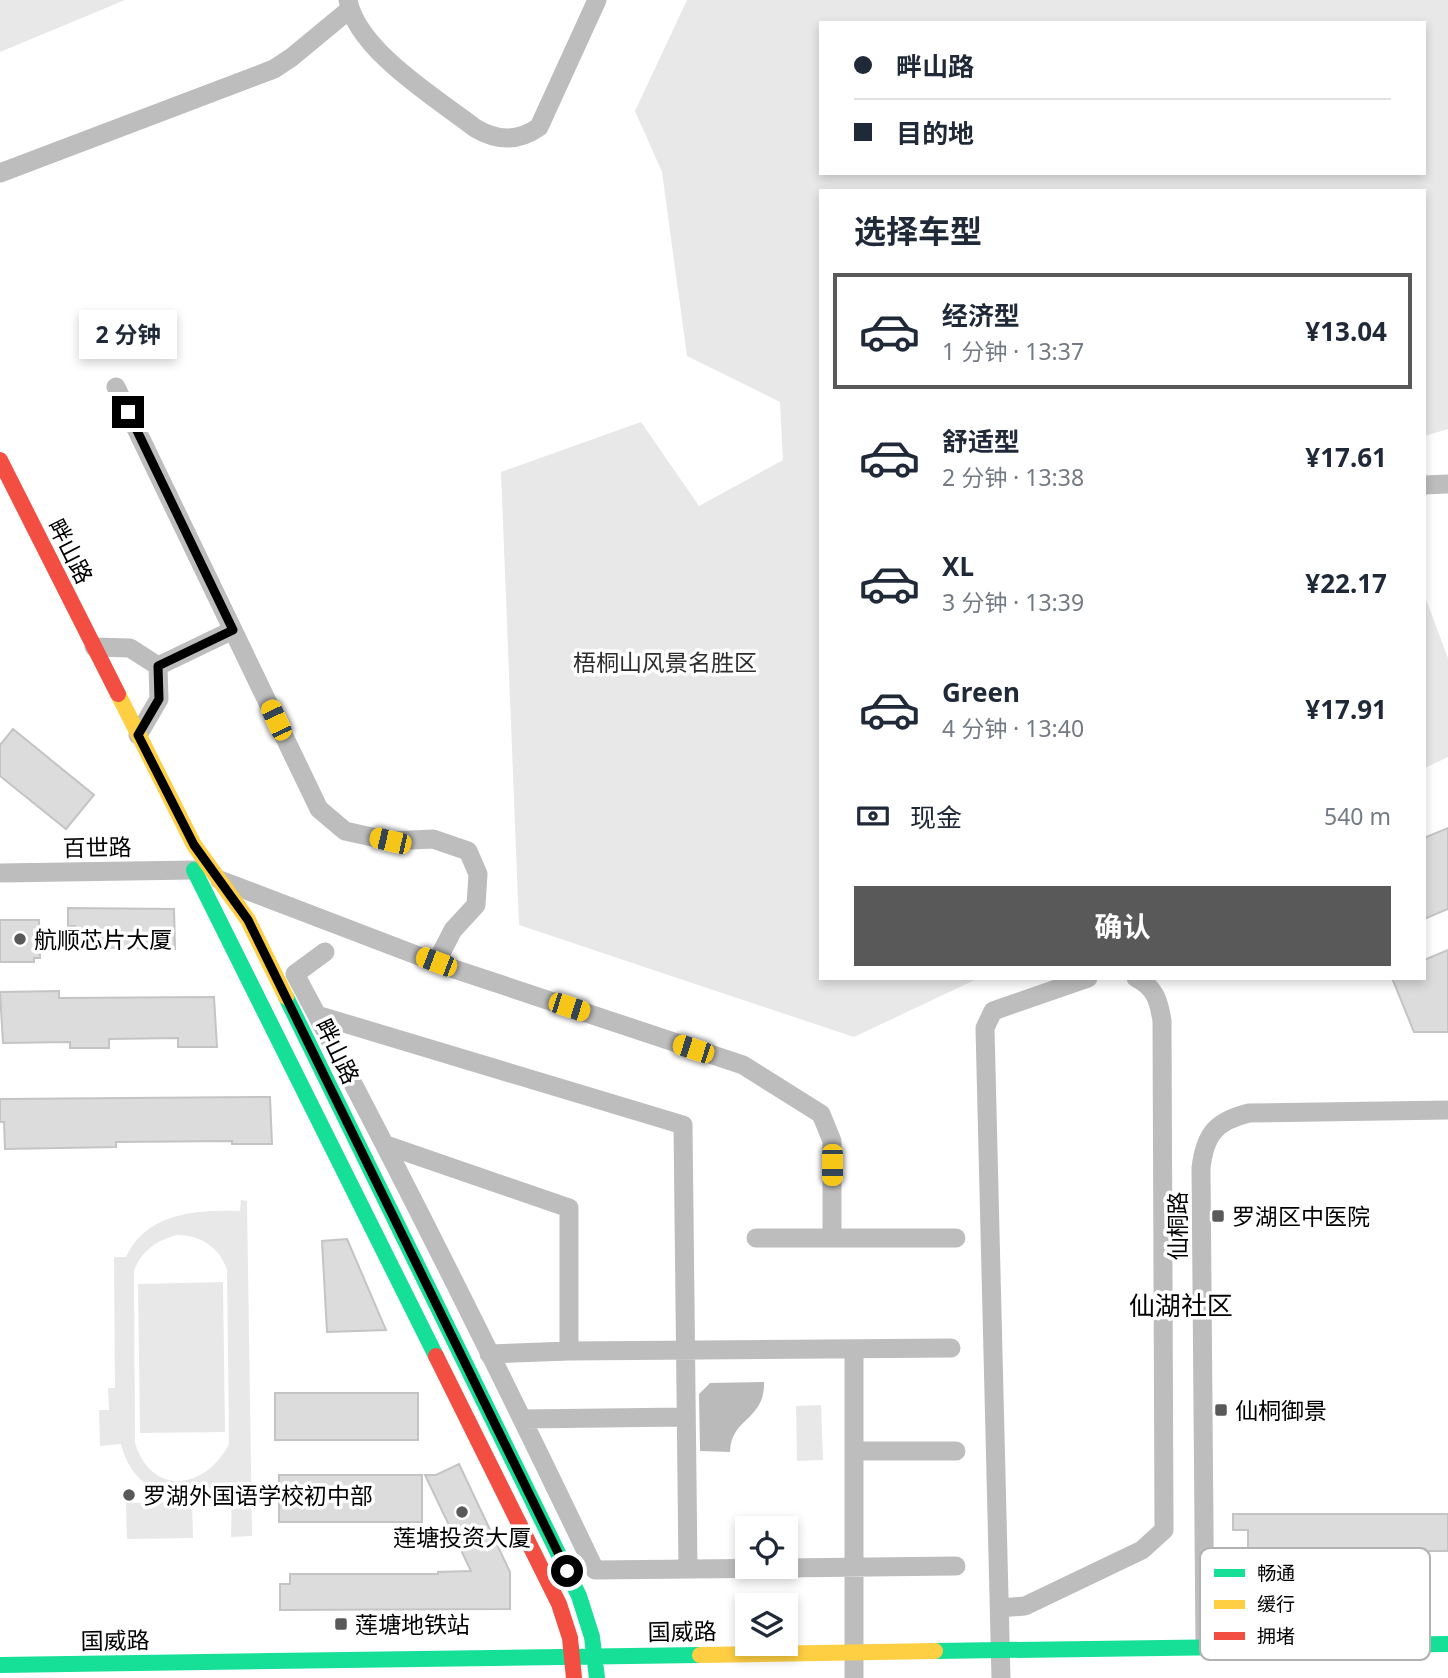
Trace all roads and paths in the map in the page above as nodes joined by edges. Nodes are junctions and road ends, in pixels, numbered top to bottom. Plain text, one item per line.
1 (597, 0) edge
2 (349, 4) edge
3 (0, 173) edge
4 (116, 387) dead end
5 (0, 460) edge
6 (1448, 484) edge
7 (1426, 485) edge
8 (233, 630) junction
9 (94, 647) junction
10 (158, 666) junction
11 (138, 735) junction
12 (194, 870) joint
13 (0, 873) edge
14 (220, 880) junction
15 (325, 952) dead end
16 (436, 962) junction
17 (1082, 980) edge
18 (1140, 980) edge
19 (317, 1015) junction
20 (1448, 1110) edge
21 (386, 1145) junction
22 (832, 1237) junction
23 (756, 1238) dead end
24 (957, 1238) dead end
25 (951, 1348) dead end
26 (854, 1349) junction
27 (686, 1350) junction
28 (569, 1351) junction
29 (489, 1354) junction
30 (685, 1417) junction
31 (523, 1419) junction
32 (854, 1451) junction
33 (957, 1451) dead end
34 (1208, 1548) edge
35 (957, 1566) dead end
36 (854, 1567) junction
37 (688, 1569) junction
38 (1000, 1608) junction
39 (1184, 1630) dead end
40 (1200, 1633) edge
41 (1200, 1635) edge
42 (599, 1637) junction
43 (999, 1637) junction
44 (564, 1638) junction
45 (853, 1639) junction
46 (1430, 1643) edge
47 (1448, 1644) edge
48 (572, 1655) junction
49 (595, 1655) junction
50 (0, 1665) edge
51 (574, 1678) edge
52 (597, 1678) edge
53 (854, 1678) edge
54 (1001, 1678) edge

1 - 2 street
2 - 3 street
4 - 8 street
5 - 9 street, 畔山路
6 - 7 street
8 - 10 street
8 - 16 street
9 - 10 street
9 - 11 street, 畔山路
10 - 11 street
11 - 14 street, 畔山路
12 - 13 street, 百世路
12 - 44 street
14 - 16 street
14 - 42 street, 畔山路
15 - 19 street
16 - 22 street
17 - 38 street
18 - 38 street
19 - 21 street
19 - 27 street
20 - 34 street, 仙桐路
21 - 28 street
21 - 29 street
22 - 23 street
22 - 24 street
25 - 26 street
26 - 27 street
26 - 32 street
27 - 28 street
27 - 30 street
28 - 29 street
29 - 31 street
30 - 31 street
30 - 37 street
31 - 37 street
32 - 33 street
32 - 36 street
35 - 36 street
36 - 37 street
36 - 45 street
38 - 43 street
39 - 40 street, 国威路
41 - 43 street, 国威路
42 - 44 street
42 - 49 street, 畔山路
43 - 45 street, 国威路
43 - 54 street
44 - 48 street
45 - 49 street, 国威路
45 - 53 street
46 - 47 street, 国威路
48 - 49 street, 国威路
48 - 50 street, 国威路
48 - 51 street
49 - 52 street, 畔山路

